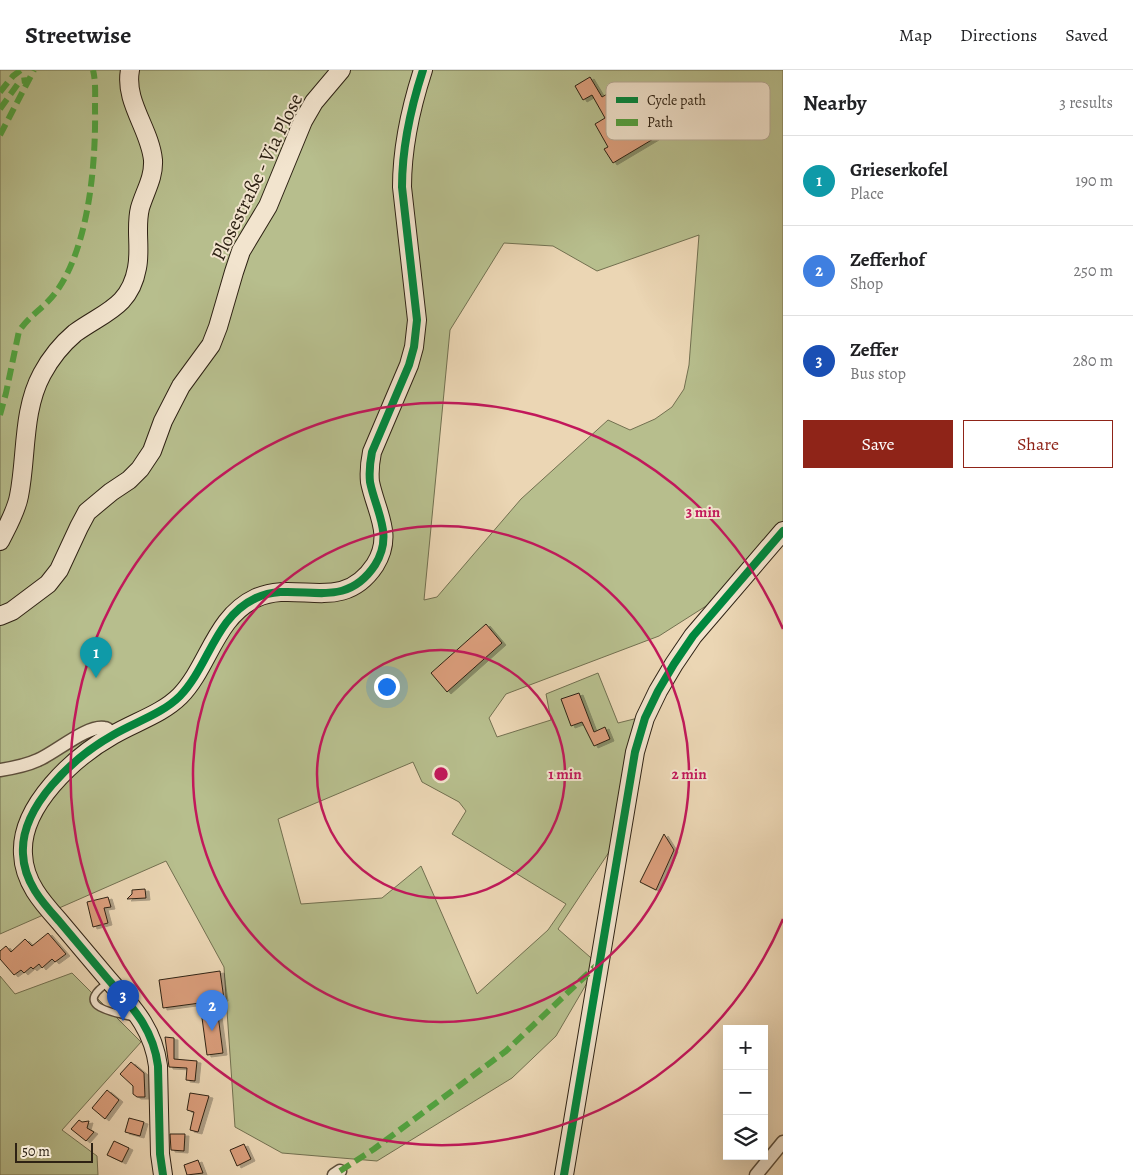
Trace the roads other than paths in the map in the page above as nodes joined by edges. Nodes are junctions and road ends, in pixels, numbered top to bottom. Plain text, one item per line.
1 (130, 70) edge
2 (341, 70) edge
3 (423, 70) edge
4 (783, 531) edge
5 (0, 541) edge
6 (0, 616) edge
7 (112, 735) junction
8 (0, 770) edge
9 (110, 981) junction
10 (137, 1014) junction
11 (783, 1142) edge
12 (163, 1175) edge
13 (564, 1175) edge
14 (756, 1175) edge

1 - 5 street
2 - 6 street, Plosestraße - Via Plose
3 - 7 street
4 - 13 street
7 - 8 street
7 - 9 street
9 - 10 street
9 - 10 lane
10 - 12 street
11 - 14 street

